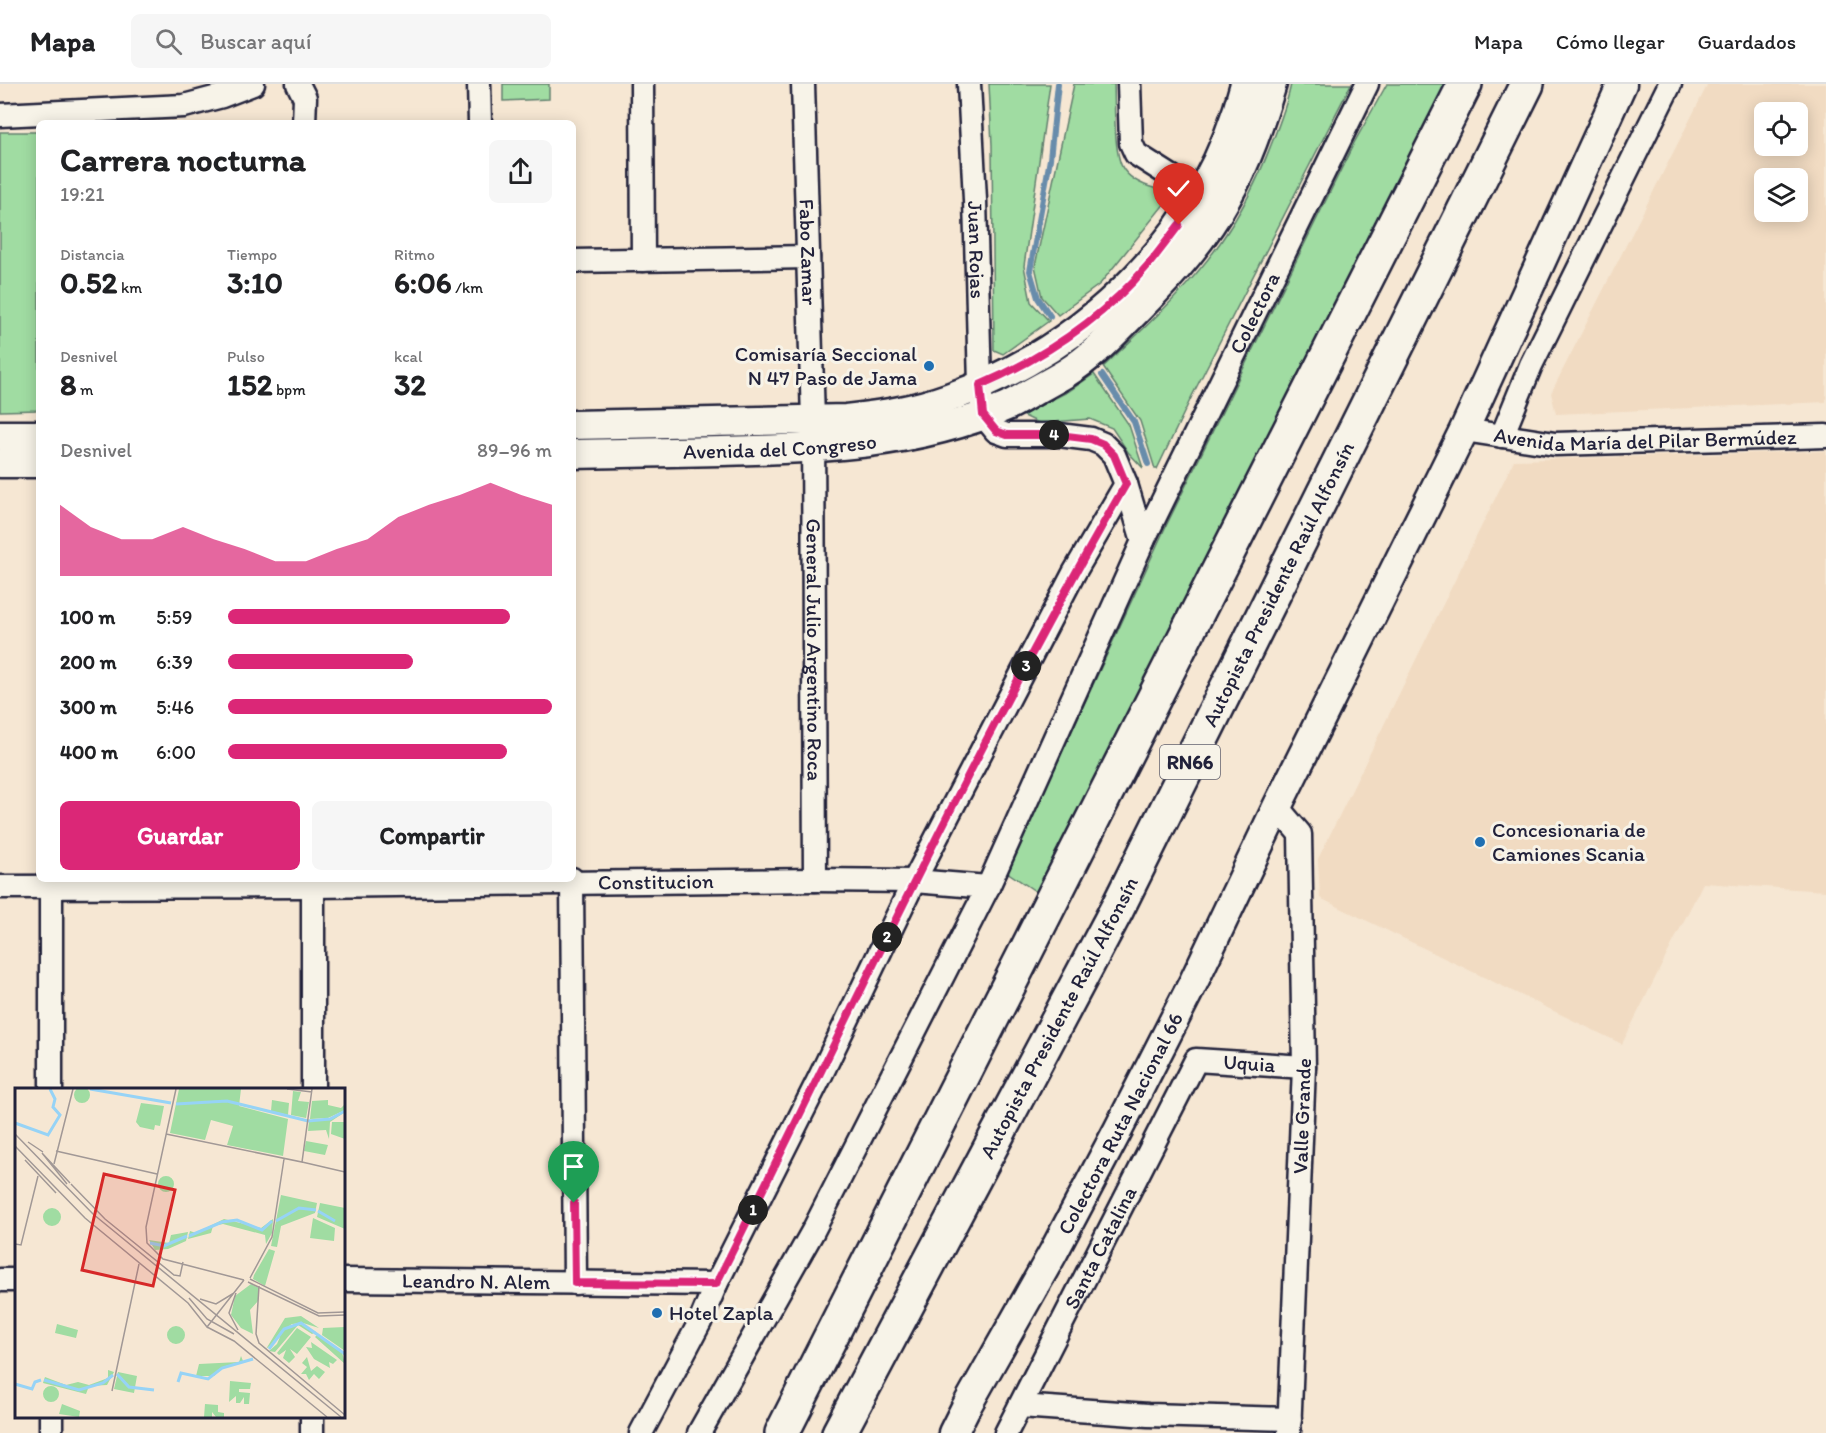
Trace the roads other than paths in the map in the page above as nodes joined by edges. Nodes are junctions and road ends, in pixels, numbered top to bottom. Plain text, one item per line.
1 (253, 84) edge
2 (298, 84) edge
3 (479, 84) edge
4 (642, 84) edge
5 (803, 84) edge
6 (969, 84) edge
7 (1129, 84) edge
8 (1245, 84) edge
9 (1272, 84) edge
10 (1367, 84) edge
11 (1465, 84) edge
12 (1527, 84) edge
13 (1622, 84) edge
14 (1670, 84) edge
15 (218, 90) edge
16 (0, 115) edge
17 (70, 118) edge
18 (304, 120) edge
19 (480, 120) edge
20 (1199, 194) junction
21 (808, 257) junction
22 (644, 260) junction
23 (576, 261) edge
24 (980, 385) junction
25 (983, 415) junction
26 (813, 420) junction
27 (576, 425) edge
28 (1464, 430) junction
29 (0, 435) edge
30 (36, 435) edge
31 (1503, 436) junction
32 (1826, 436) edge
33 (813, 448) junction
34 (576, 454) edge
35 (36, 462) edge
36 (0, 463) edge
37 (1126, 484) junction
38 (1143, 541) junction
39 (1277, 807) junction
40 (815, 880) junction
41 (576, 881) edge
42 (914, 881) junction
43 (442, 882) edge
44 (572, 882) edge
45 (51, 883) edge
46 (313, 883) edge
47 (0, 887) edge
48 (988, 887) junction
49 (1196, 1060) joint
50 (1304, 1067) junction
51 (51, 1088) edge
52 (313, 1088) edge
53 (345, 1280) edge
54 (575, 1283) junction
55 (716, 1284) junction
56 (1020, 1406) junction
57 (1289, 1426) edge
58 (641, 1433) edge
59 (699, 1433) edge
60 (783, 1433) edge
61 (839, 1433) edge
62 (953, 1433) edge
63 (1006, 1433) edge

1 - 15 street
2 - 18 street
3 - 19 street
4 - 22 street
5 - 21 street, Fabo Zamar
6 - 24 street, Juan Rojas
7 - 20 street
8 - 20 main road, Avenida del Congreso
9 - 25 main road, Avenida del Congreso
10 - 38 street, Colectora
11 - 60 highway, RN66
12 - 61 highway, Autopista Presidente Raúl Alfonsín / RN66
13 - 28 main road, Colectora Ruta Nacional 66
14 - 31 street
15 - 17 street
16 - 17 street
20 - 24 main road, Avenida del Congreso
21 - 22 street
21 - 26 street, Fabo Zamar
22 - 23 street
24 - 25 street, Juan Rojas
24 - 26 main road, Avenida del Congreso
25 - 33 main road, Avenida del Congreso
25 - 37 street
26 - 27 main road, Avenida del Congreso
26 - 33 street, General Julio Argentino Roca
28 - 31 street, Avenida María del Pilar Bermúdez
28 - 39 main road, Colectora Ruta Nacional 66
29 - 30 main road
31 - 32 street, Avenida María del Pilar Bermúdez
33 - 34 main road, Avenida del Congreso
33 - 40 street, General Julio Argentino Roca
35 - 36 main road
37 - 38 street
37 - 42 street
38 - 48 street, Colectora
39 - 50 street, Valle Grande
39 - 62 main road, Colectora Ruta Nacional 66
40 - 41 street, Constitucion
40 - 42 street, Constitucion
42 - 48 street, Constitucion
42 - 55 street
43 - 46 street, Constitucion
44 - 54 street
45 - 46 street, Constitucion
45 - 47 street, Constitucion
45 - 51 street
46 - 52 street
48 - 59 street, Colectora
49 - 50 street, Uquia
49 - 56 street, Santa Catalina
50 - 57 street, Valle Grande
53 - 54 street, Leandro N. Alem
54 - 55 street, Leandro N. Alem
55 - 58 street
56 - 57 street
56 - 63 street, Santa Catalina

